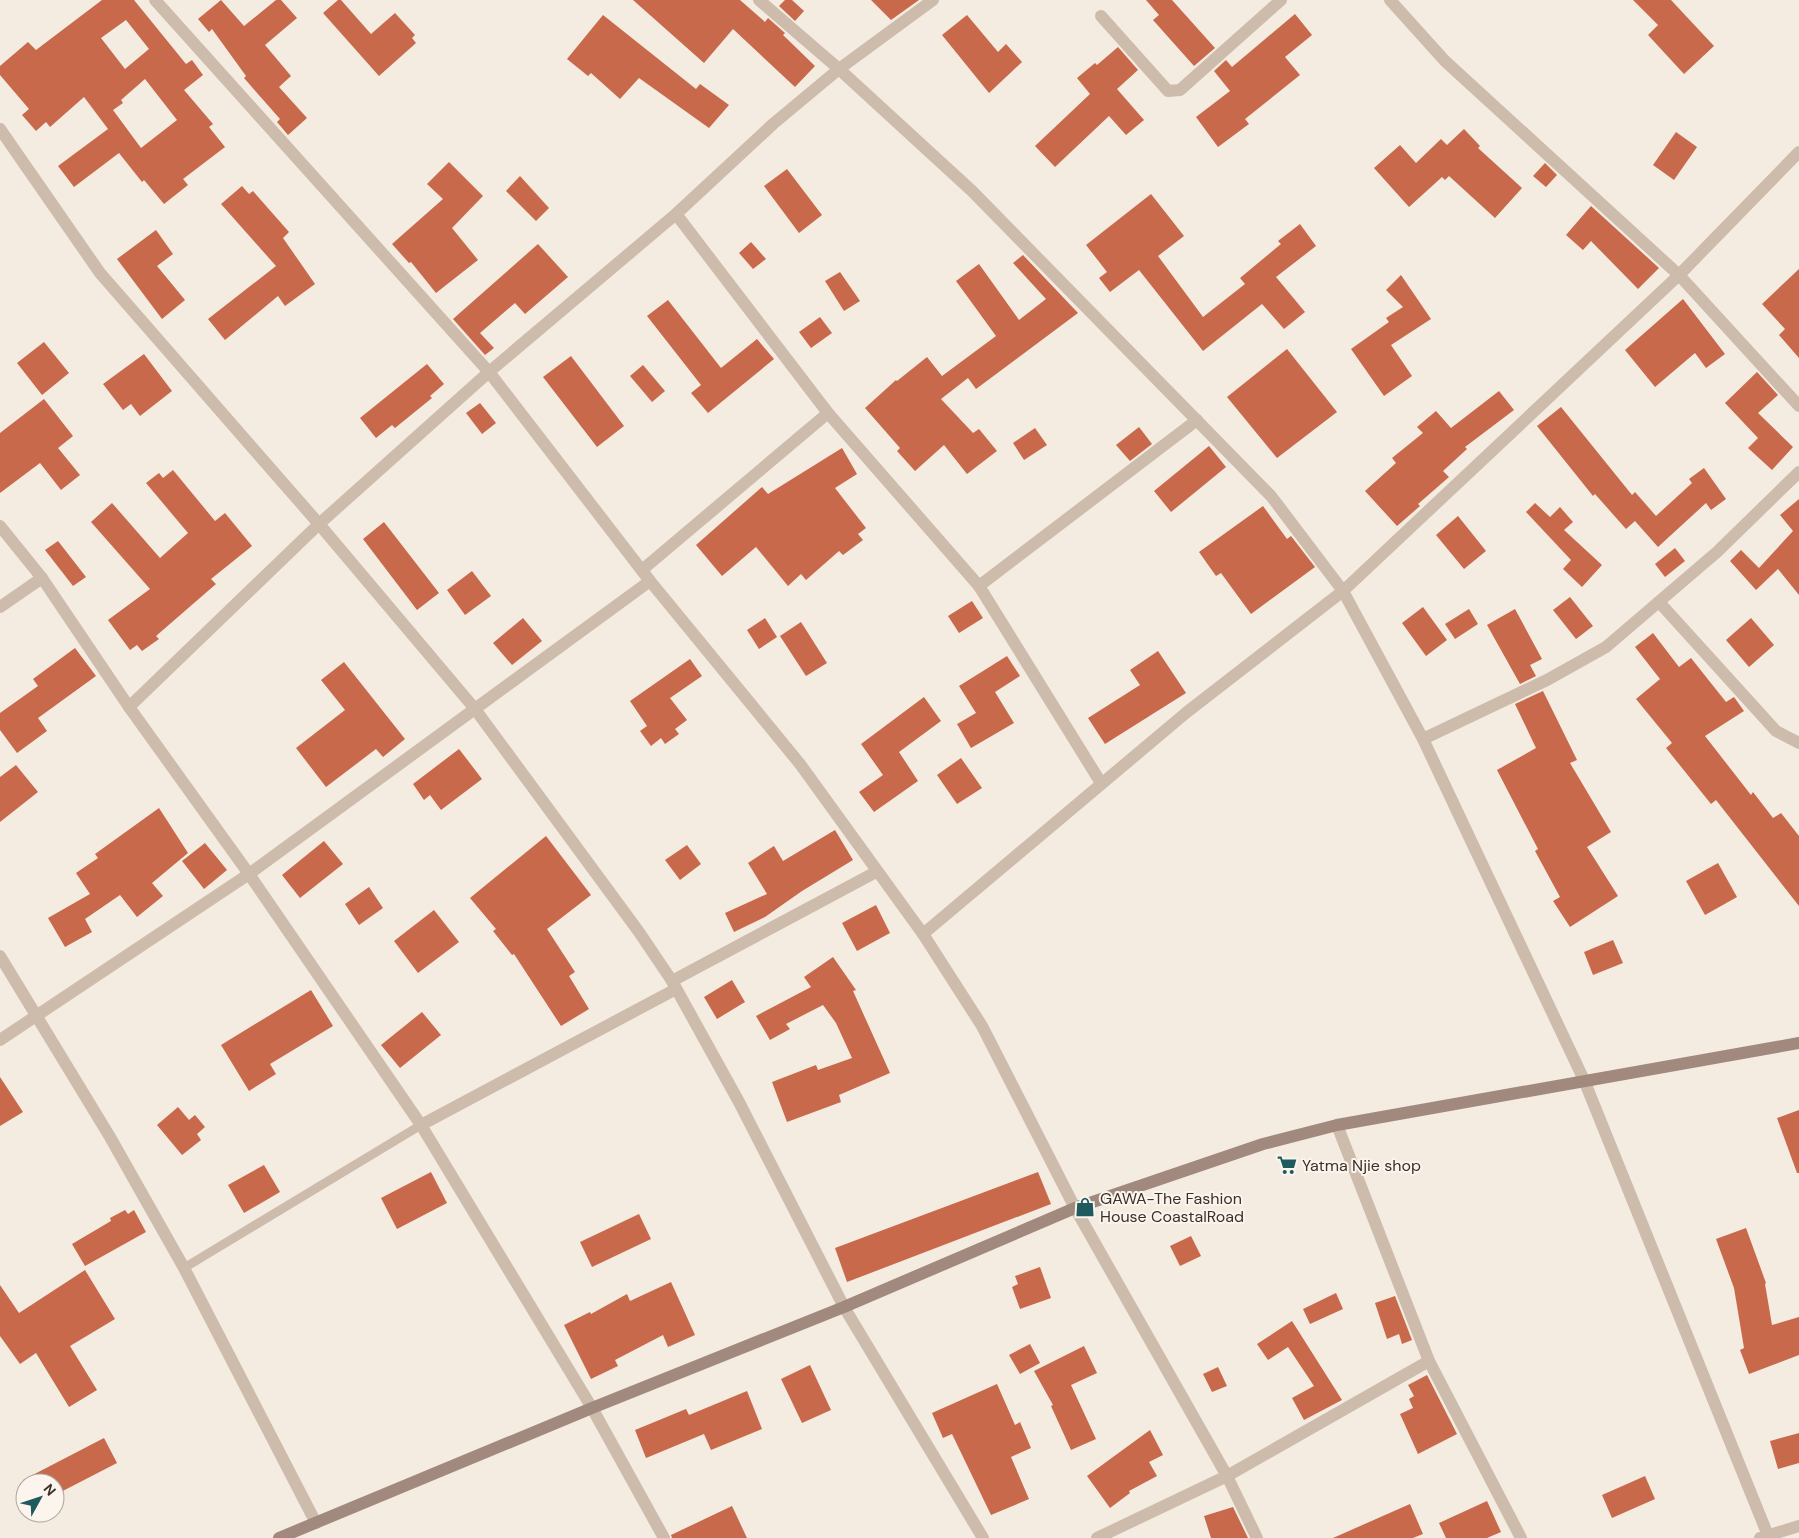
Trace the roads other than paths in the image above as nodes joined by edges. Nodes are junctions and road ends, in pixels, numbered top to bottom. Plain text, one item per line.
1 (154, 0) edge
2 (759, 0) edge
3 (933, 0) edge
4 (1281, 0) edge
5 (1390, 0) edge
6 (1101, 16) dead end
7 (840, 69) junction
8 (0, 129) edge
9 (1799, 152) edge
10 (676, 214) junction
11 (1679, 275) junction
12 (489, 372) junction
13 (1799, 406) edge
14 (828, 413) junction
15 (1197, 420) junction
16 (1799, 472) edge
17 (319, 524) junction
18 (0, 526) edge
19 (642, 570) junction
20 (42, 578) junction
21 (650, 581) junction
22 (979, 586) junction
23 (1343, 591) junction
24 (1659, 602) junction
25 (0, 607) edge
26 (129, 707) junction
27 (474, 709) junction
28 (1423, 738) junction
29 (1799, 743) edge
30 (1101, 783) junction
31 (876, 872) junction
32 (249, 874) junction
33 (924, 934) junction
34 (0, 956) edge
35 (674, 985) junction
36 (36, 1016) junction
37 (0, 1040) edge
38 (1799, 1043) edge
39 (1584, 1080) junction
40 (1337, 1125) junction
41 (420, 1126) junction
42 (1075, 1208) junction
43 (184, 1268) junction
44 (844, 1307) junction
45 (1429, 1361) junction
46 (592, 1408) junction
47 (1227, 1476) junction
48 (316, 1523) junction
49 (1799, 1526) edge
50 (1765, 1537) edge
51 (279, 1538) edge
52 (664, 1538) edge
53 (983, 1538) edge
54 (1097, 1538) edge
55 (1257, 1538) edge
56 (1521, 1538) edge

1 - 12 street
2 - 7 street
3 - 7 street
4 - 6 street
5 - 11 street
7 - 10 street
7 - 15 street
8 - 17 street
9 - 11 street
10 - 12 street
10 - 14 street
11 - 13 street
11 - 23 street
12 - 17 street
12 - 19 street
14 - 19 street
14 - 22 street
15 - 22 street
15 - 23 street
16 - 24 street
17 - 26 street
17 - 27 street
18 - 20 street
19 - 21 street
20 - 25 street
20 - 26 street
21 - 27 street
21 - 31 street
22 - 30 street
23 - 28 street
23 - 30 street
24 - 28 street
24 - 29 street
26 - 32 street
27 - 32 street
27 - 35 street
28 - 39 street
30 - 33 street
31 - 33 street
31 - 35 street
32 - 36 street
32 - 41 street
33 - 42 street
34 - 36 street
35 - 41 street
35 - 44 street
36 - 37 street
36 - 43 street
38 - 39 street
39 - 40 street
39 - 50 street
40 - 42 street
40 - 45 street
41 - 43 lane
41 - 46 street
42 - 44 street
42 - 47 street
43 - 48 street
44 - 46 street
44 - 53 street
45 - 47 street
45 - 56 street
46 - 48 street
46 - 52 street
47 - 54 street
47 - 55 street
48 - 51 street
49 - 50 street

